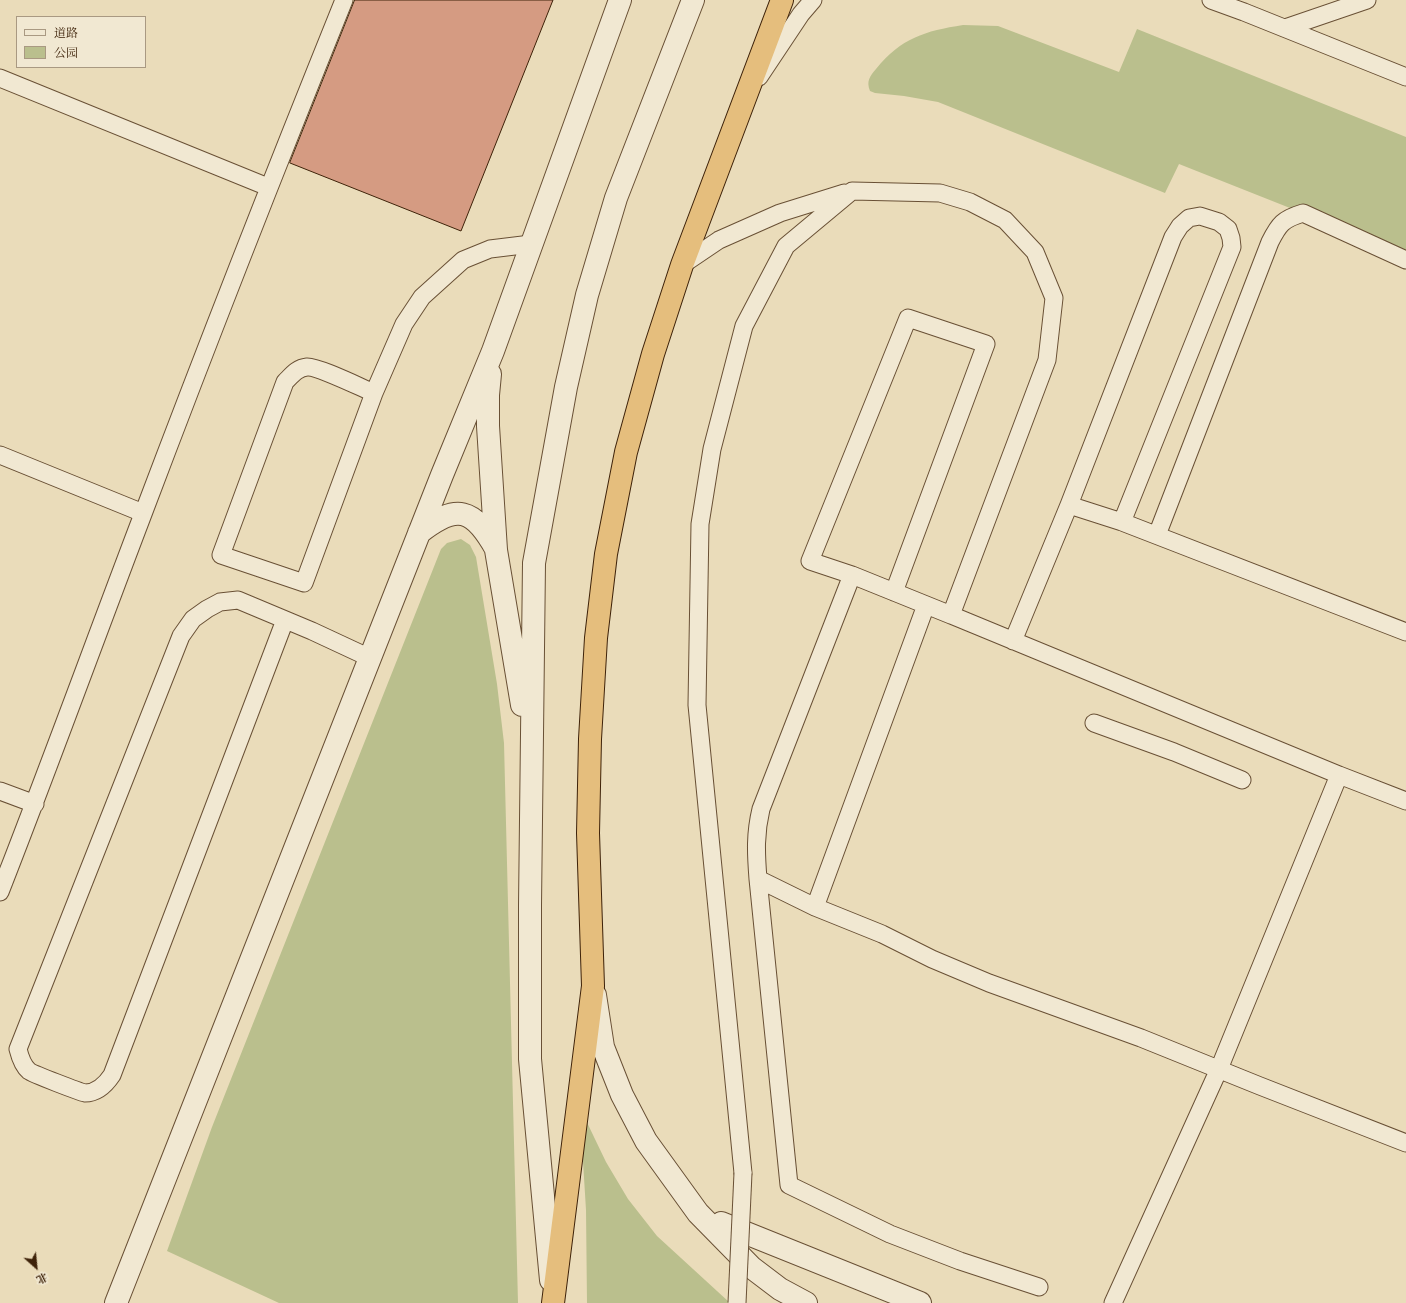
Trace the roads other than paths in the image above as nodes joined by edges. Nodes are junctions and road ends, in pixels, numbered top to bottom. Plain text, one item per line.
1 (344, 0) edge
2 (620, 0) edge
3 (692, 0) edge
4 (782, 0) edge
5 (813, 0) edge
6 (1211, 0) edge
7 (1367, 0) edge
8 (1241, 6) edge
9 (1285, 28) junction
10 (1406, 77) edge
11 (0, 78) edge
12 (746, 96) junction
13 (268, 187) junction
14 (852, 191) junction
15 (531, 244) junction
16 (1406, 260) edge
17 (682, 265) junction
18 (493, 351) junction
19 (374, 393) junction
20 (0, 456) edge
21 (1069, 505) junction
22 (143, 514) junction
23 (1122, 522) junction
24 (419, 533) junction
25 (1157, 535) junction
26 (496, 550) junction
27 (852, 575) junction
28 (894, 592) junction
29 (926, 605) junction
30 (951, 615) junction
31 (285, 620) junction
32 (1406, 632) edge
33 (1013, 641) junction
34 (370, 658) junction
35 (1094, 723) dead end
36 (532, 759) junction
37 (1339, 775) junction
38 (1242, 780) dead end
39 (0, 791) edge
40 (1406, 801) edge
41 (34, 804) junction
42 (758, 879) junction
43 (0, 892) edge
44 (815, 907) junction
45 (593, 986) junction
46 (1219, 1069) junction
47 (1406, 1143) edge
48 (698, 1213) junction
49 (1040, 1287) dead end
50 (553, 1301) edge
51 (116, 1303) edge
52 (737, 1303) edge
53 (806, 1303) edge
54 (920, 1303) edge
55 (1113, 1303) edge

1 - 13 lane
2 - 15 street
3 - 36 street
4 - 12 highway
5 - 12 lane
6 - 8 lane
7 - 9 lane
8 - 9 lane
9 - 10 lane
11 - 13 lane
12 - 17 highway
13 - 22 lane
14 - 17 lane
14 - 30 lane
14 - 52 lane, bridge
15 - 18 street
15 - 19 lane
16 - 25 lane
17 - 45 highway
18 - 24 street
18 - 26 street
19 - 19 lane
20 - 22 lane
21 - 23 lane
21 - 23 lane
21 - 33 lane
22 - 41 lane
23 - 25 lane
24 - 26 street
24 - 34 street
25 - 32 lane
26 - 36 street
27 - 28 lane
27 - 28 lane
27 - 42 lane
28 - 29 lane
29 - 30 lane
29 - 44 lane
30 - 33 lane
31 - 31 lane
31 - 34 lane
33 - 37 lane
34 - 51 street
35 - 38 lane
36 - 50 street
37 - 40 lane
37 - 46 lane
39 - 41 lane
41 - 43 lane
42 - 44 lane
42 - 49 lane
44 - 46 lane
45 - 48 street
45 - 50 highway
46 - 47 lane
46 - 55 lane
48 - 53 street
48 - 54 street

